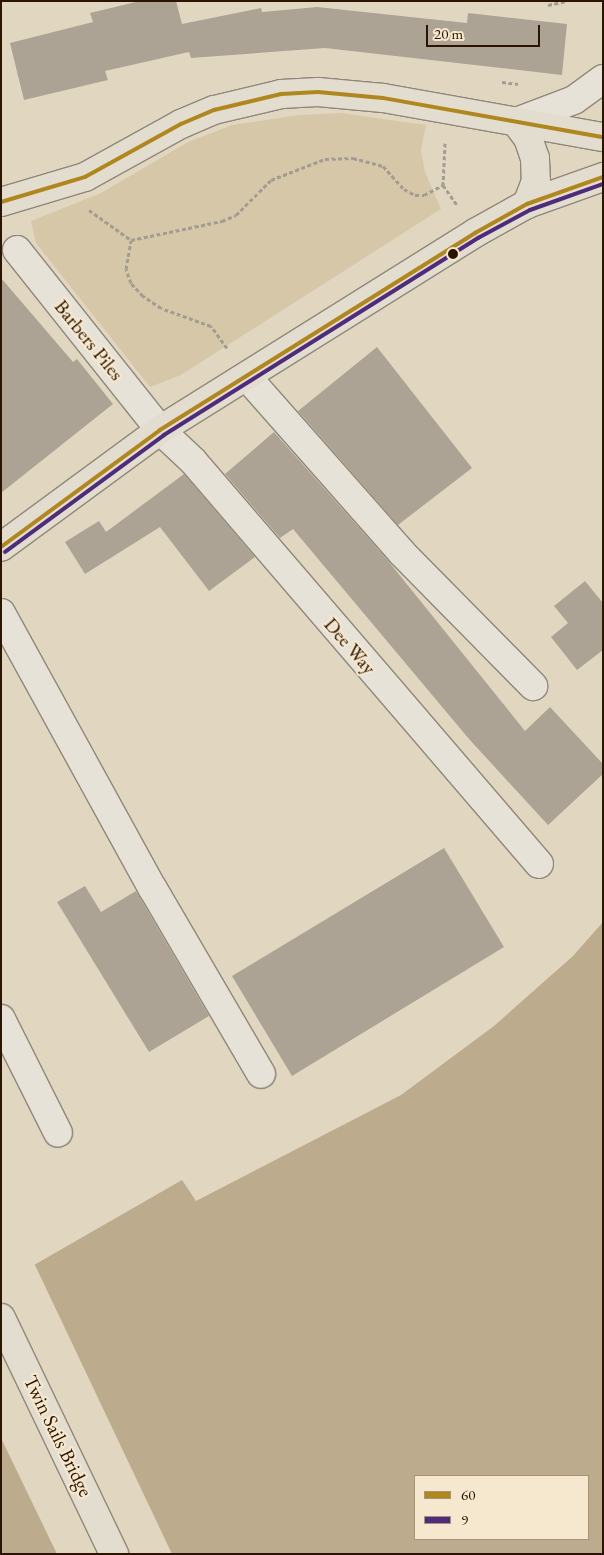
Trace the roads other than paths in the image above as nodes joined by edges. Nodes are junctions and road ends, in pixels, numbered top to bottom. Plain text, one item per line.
1 (603, 79) edge
2 (516, 122) junction
3 (603, 137) edge
4 (603, 177) edge
5 (1, 202) edge
6 (527, 204) junction
7 (17, 250) dead end
8 (247, 377) junction
9 (160, 430) junction
10 (1, 547) edge
11 (1, 613) edge
12 (533, 686) dead end
13 (539, 864) dead end
14 (1, 1019) edge
15 (261, 1074) dead end
16 (58, 1133) dead end
17 (1, 1318) edge
18 (114, 1554) edge

1 - 2 street
2 - 3 highway
2 - 5 highway
2 - 6 highway
4 - 6 highway
6 - 8 highway
7 - 9 street, Barbers Piles
8 - 9 highway
8 - 12 street
9 - 10 highway
9 - 13 street, Dee Way
11 - 15 street
14 - 16 street
17 - 18 highway, Twin Sails Bridge

